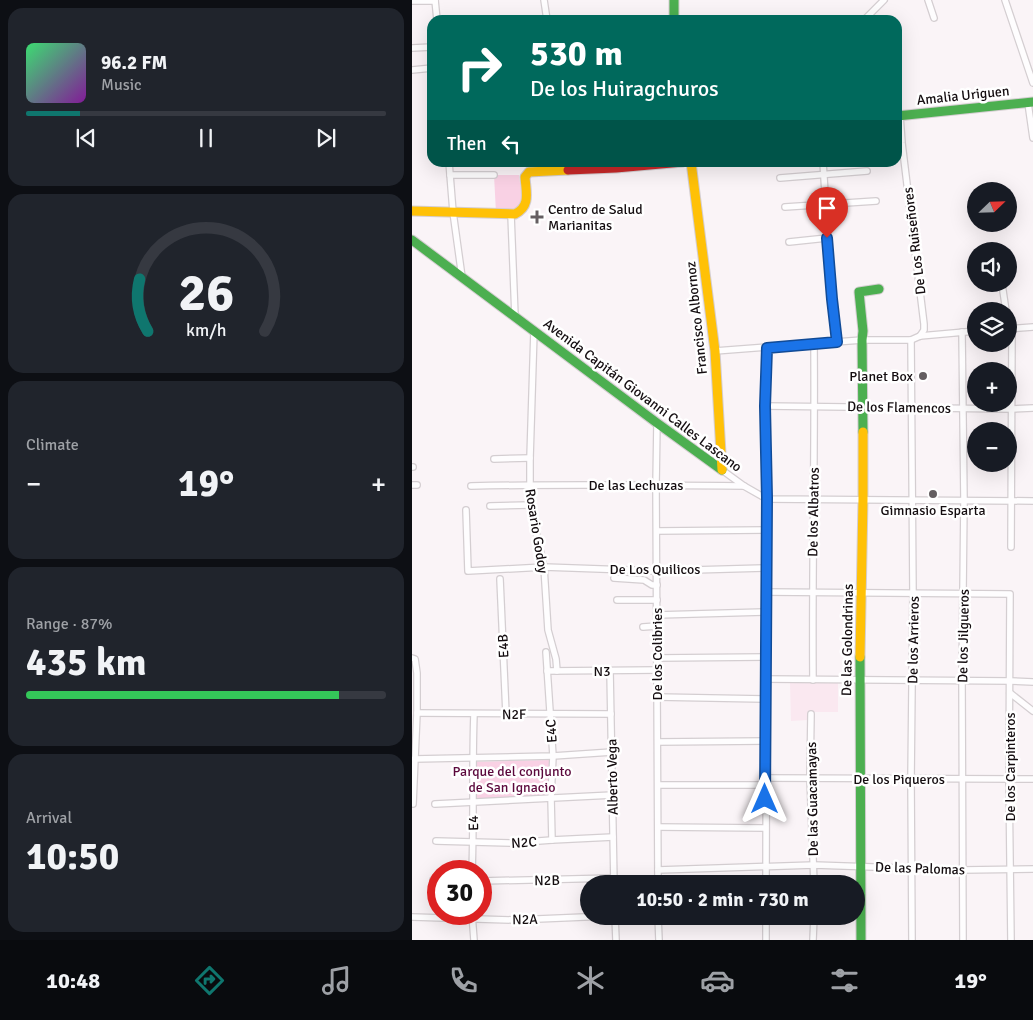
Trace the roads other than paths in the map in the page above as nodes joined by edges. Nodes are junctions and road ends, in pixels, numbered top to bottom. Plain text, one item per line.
1 (435, 0) edge
2 (544, 0) edge
3 (674, 0) edge
4 (884, 0) edge
5 (928, 0) edge
6 (1005, 0) edge
7 (412, 2) edge
8 (436, 15) edge
9 (546, 15) edge
10 (674, 15) edge
11 (869, 15) edge
12 (934, 18) dead end
13 (427, 47) edge
14 (412, 48) edge
15 (427, 68) edge
16 (412, 70) edge
17 (1032, 83) edge
18 (1030, 102) edge
19 (902, 115) edge
20 (1032, 133) edge
21 (902, 143) edge
22 (449, 167) edge
23 (562, 167) edge
24 (692, 167) edge
25 (823, 167) edge
26 (866, 171) dead end
27 (450, 174) junction
28 (824, 174) junction
29 (494, 175) dead end
30 (780, 178) dead end
31 (876, 201) dead end
32 (826, 205) junction
33 (785, 207) dead end
34 (412, 211) edge
35 (453, 212) junction
36 (511, 215) junction
37 (827, 238) junction
38 (412, 240) edge
39 (789, 242) dead end
40 (462, 277) junction
41 (879, 290) dead end
42 (515, 316) junction
43 (1032, 327) edge
44 (1017, 328) edge
45 (534, 331) junction
46 (962, 332) junction
47 (967, 332) edge
48 (920, 336) junction
49 (862, 340) junction
50 (912, 340) junction
51 (837, 342) junction
52 (814, 344) junction
53 (767, 348) junction
54 (714, 351) junction
55 (765, 406) junction
56 (814, 406) junction
57 (863, 407) junction
58 (912, 408) junction
59 (963, 408) junction
60 (967, 408) edge
61 (1032, 408) edge
62 (1017, 409) edge
63 (1011, 412) edge
64 (657, 423) junction
65 (530, 458) junction
66 (494, 459) dead end
67 (722, 470) junction
68 (529, 485) junction
69 (656, 485) junction
70 (471, 486) dead end
71 (744, 486) junction
72 (767, 498) junction
73 (814, 498) junction
74 (863, 500) junction
75 (913, 500) junction
76 (964, 501) junction
77 (1011, 501) junction
78 (1032, 501) edge
79 (530, 505) junction
80 (490, 506) dead end
81 (466, 510) dead end
82 (767, 530) junction
83 (657, 532) junction
84 (1011, 547) dead end
85 (544, 567) junction
86 (766, 568) junction
87 (657, 571) junction
88 (500, 578) dead end
89 (614, 578) dead end
90 (657, 585) junction
91 (766, 592) junction
92 (812, 592) junction
93 (861, 593) junction
94 (914, 593) junction
95 (963, 594) junction
96 (617, 600) dead end
97 (657, 600) junction
98 (766, 612) junction
99 (657, 615) junction
100 (657, 626) junction
101 (643, 627) dead end
102 (546, 652) dead end
103 (766, 657) junction
104 (412, 658) edge
105 (657, 658) junction
106 (657, 670) junction
107 (547, 671) junction
108 (557, 671) junction
109 (610, 671) junction
110 (766, 679) junction
111 (813, 680) junction
112 (860, 680) junction
113 (912, 680) junction
114 (962, 681) junction
115 (1010, 681) junction
116 (1032, 682) edge
117 (1010, 693) junction
118 (658, 697) junction
119 (766, 699) junction
120 (1032, 711) edge
121 (417, 713) junction
122 (550, 713) junction
123 (474, 714) junction
124 (506, 714) junction
125 (611, 714) junction
126 (811, 714) dead end
127 (766, 741) junction
128 (658, 742) junction
129 (612, 752) junction
130 (553, 756) junction
131 (472, 758) junction
132 (414, 759) junction
133 (810, 778) junction
134 (860, 778) junction
135 (911, 778) junction
136 (962, 778) junction
137 (1009, 778) junction
138 (1032, 778) edge
139 (765, 781) junction
140 (658, 785) junction
141 (613, 795) junction
142 (551, 798) junction
143 (473, 802) junction
144 (413, 804) edge
145 (435, 804) dead end
146 (658, 827) junction
147 (765, 828) junction
148 (612, 837) junction
149 (552, 840) junction
150 (436, 841) dead end
151 (473, 842) junction
152 (472, 860) edge
153 (814, 865) junction
154 (766, 866) junction
155 (861, 866) junction
156 (911, 868) junction
157 (1032, 869) edge
158 (658, 870) junction
159 (962, 870) junction
160 (1010, 870) junction
161 (614, 875) edge
162 (658, 875) edge
163 (766, 875) edge
164 (814, 875) edge
165 (492, 881) edge
166 (580, 881) edge
167 (412, 917) edge
168 (427, 917) edge
169 (580, 917) edge
170 (492, 918) edge
171 (473, 925) edge
172 (615, 925) edge
173 (658, 925) edge
174 (766, 925) edge
175 (814, 925) edge
176 (474, 940) edge
177 (616, 940) edge
178 (659, 940) edge
179 (766, 940) edge
180 (813, 940) edge
181 (861, 940) edge
182 (912, 940) edge
183 (963, 940) edge
184 (1011, 940) edge

1 - 7 street
1 - 8 street
2 - 9 street
3 - 10 street
4 - 11 street
5 - 12 street
6 - 17 street
13 - 14 street
15 - 16 street
18 - 19 street, Amalia Uriguen
18 - 20 street
21 - 48 street, De Los Ruiseñores
22 - 27 street
23 - 36 street
24 - 54 street, Francisco Albornoz
25 - 28 street
26 - 28 street
27 - 29 street
27 - 35 street
28 - 30 street
28 - 32 street
31 - 32 street
32 - 33 street
32 - 37 street
34 - 35 street
35 - 36 street
35 - 40 street
36 - 42 street
37 - 39 street
37 - 51 street
38 - 40 street, Avenida Capitán Giovanni Calles Lascano
40 - 42 street, Avenida Capitán Giovanni Calles Lascano
41 - 49 street, De las Golondrinas
42 - 45 street, Avenida Capitán Giovanni Calles Lascano
43 - 44 street
45 - 64 street, Avenida Capitán Giovanni Calles Lascano
45 - 65 street, Rosario Godoy
46 - 47 street
46 - 48 street
46 - 59 street, De los Jilgueros
48 - 50 street
49 - 50 street
49 - 51 street
49 - 57 street, De las Golondrinas
50 - 58 street, De los Arrieros
51 - 52 street
52 - 53 street
52 - 56 street, De los Albatros
53 - 54 street
53 - 55 street
54 - 67 street, Francisco Albornoz
55 - 56 street, De los Flamencos
55 - 72 street
56 - 57 street, De los Flamencos
56 - 73 street, De los Albatros
57 - 58 street, De los Flamencos
57 - 74 street, De las Golondrinas
58 - 59 street, De los Flamencos
58 - 75 street, De los Arrieros
59 - 60 street, De los Flamencos
59 - 76 street, De los Jilgueros
61 - 62 street, De los Flamencos
63 - 77 street
64 - 67 street, Avenida Capitán Giovanni Calles Lascano
64 - 69 street, De los Colibries
65 - 66 street
65 - 68 street, Rosario Godoy
67 - 71 street, Avenida Capitán Giovanni Calles Lascano
68 - 69 street, De las Lechuzas
68 - 70 street
68 - 79 street, Rosario Godoy
69 - 71 street, De las Lechuzas
69 - 83 street, De los Colibries
71 - 72 street, Avenida Capitán Giovanni Calles Lascano
72 - 73 street, Avenida Capitán Giovanni Calles Lascano
72 - 82 street
73 - 74 street, Avenida Capitán Giovanni Calles Lascano
73 - 92 street, De los Albatros
74 - 75 street, Avenida Capitán Giovanni Calles Lascano
74 - 93 street, De las Golondrinas
75 - 76 street, Avenida Capitán Giovanni Calles Lascano
75 - 94 street, De los Arrieros
76 - 77 street, Avenida Capitán Giovanni Calles Lascano
76 - 95 street, De los Jilgueros
77 - 78 street, Avenida Capitán Giovanni Calles Lascano
77 - 84 street
79 - 80 street
79 - 85 street, Rosario Godoy
81 - 85 street, De Los Quilicos
82 - 83 street
82 - 86 street
83 - 87 street, De los Colibries
85 - 87 street, De Los Quilicos
85 - 108 street, Rosario Godoy
86 - 87 street, De Los Quilicos
86 - 91 street
87 - 90 street, De los Colibries
88 - 124 street, E4B
89 - 90 street
90 - 97 street, De los Colibries
91 - 92 street
91 - 98 street
92 - 93 street
92 - 111 street, De los Albatros
93 - 94 street
93 - 112 street, De las Golondrinas
94 - 95 street
94 - 113 street, De los Arrieros
95 - 114 street, De los Jilgueros
95 - 115 street, De los Carpinteros
96 - 97 street
97 - 99 street, De los Colibries
98 - 99 street
98 - 103 street
99 - 100 street, De los Colibries
100 - 101 street
100 - 105 street, De los Colibries
102 - 107 street, E4C
103 - 105 street
103 - 110 street
104 - 121 street
105 - 106 street, De los Colibries
106 - 109 street, N3
106 - 118 street, De los Colibries
107 - 108 street, N3
107 - 122 street, E4C
108 - 109 street, N3
109 - 125 street, Alberto Vega
110 - 111 street
110 - 119 street
111 - 112 street
112 - 113 street
112 - 134 street, De las Golondrinas
113 - 114 street
113 - 135 street, De los Arrieros
114 - 115 street
114 - 136 street, De los Jilgueros
115 - 116 street
115 - 117 street, De los Carpinteros
117 - 120 street
117 - 137 street, De los Carpinteros
118 - 119 street
118 - 128 street, De los Colibries
119 - 127 street
121 - 123 street, N2F
121 - 132 street
122 - 124 street, N2F
122 - 125 street, N2F
122 - 130 street, E4C
123 - 124 street, N2F
123 - 131 street, E4
125 - 129 street, Alberto Vega
126 - 133 street, De las Guacamayas
127 - 128 street
127 - 139 street
128 - 140 street, De los Colibries
129 - 130 street
129 - 141 street, Alberto Vega
130 - 131 street
130 - 142 street, E4C
131 - 132 street
131 - 143 street, E4
132 - 144 street
133 - 134 street, De los Piqueros
133 - 139 street, De los Piqueros
133 - 153 street, De las Guacamayas
134 - 135 street, De los Piqueros
134 - 155 street, De las Golondrinas
135 - 136 street, De los Piqueros
135 - 156 street, De los Arrieros
136 - 137 street, De los Piqueros
136 - 159 street, De los Jilgueros
137 - 138 street, De los Piqueros
137 - 160 street, De los Carpinteros
139 - 140 street, De los Piqueros
139 - 147 street
140 - 146 street, De los Colibries
141 - 142 street
141 - 148 street, Alberto Vega
142 - 143 street
142 - 149 street, E4C
143 - 145 street
143 - 151 street, E4
146 - 147 street
146 - 158 street, De los Colibries
147 - 154 street
148 - 149 street, N2C
148 - 161 street, Alberto Vega
149 - 151 street, N2C
150 - 151 street, N2C
151 - 152 street, E4
153 - 154 street, De las Palomas
153 - 155 street, De las Palomas
153 - 164 street, De las Guacamayas
154 - 158 street, De las Palomas
154 - 163 street
155 - 156 street, De las Palomas
155 - 181 street, De las Golondrinas
156 - 159 street, De las Palomas
156 - 182 street, De los Arrieros
157 - 160 street, De las Palomas
158 - 162 street, De los Colibries
159 - 160 street, De las Palomas
159 - 183 street, De los Jilgueros
160 - 184 street, De los Carpinteros
165 - 166 street, N2B
167 - 168 street, N2A
169 - 170 street, N2A
171 - 176 street
172 - 177 street
173 - 178 street
174 - 179 street
175 - 180 street

